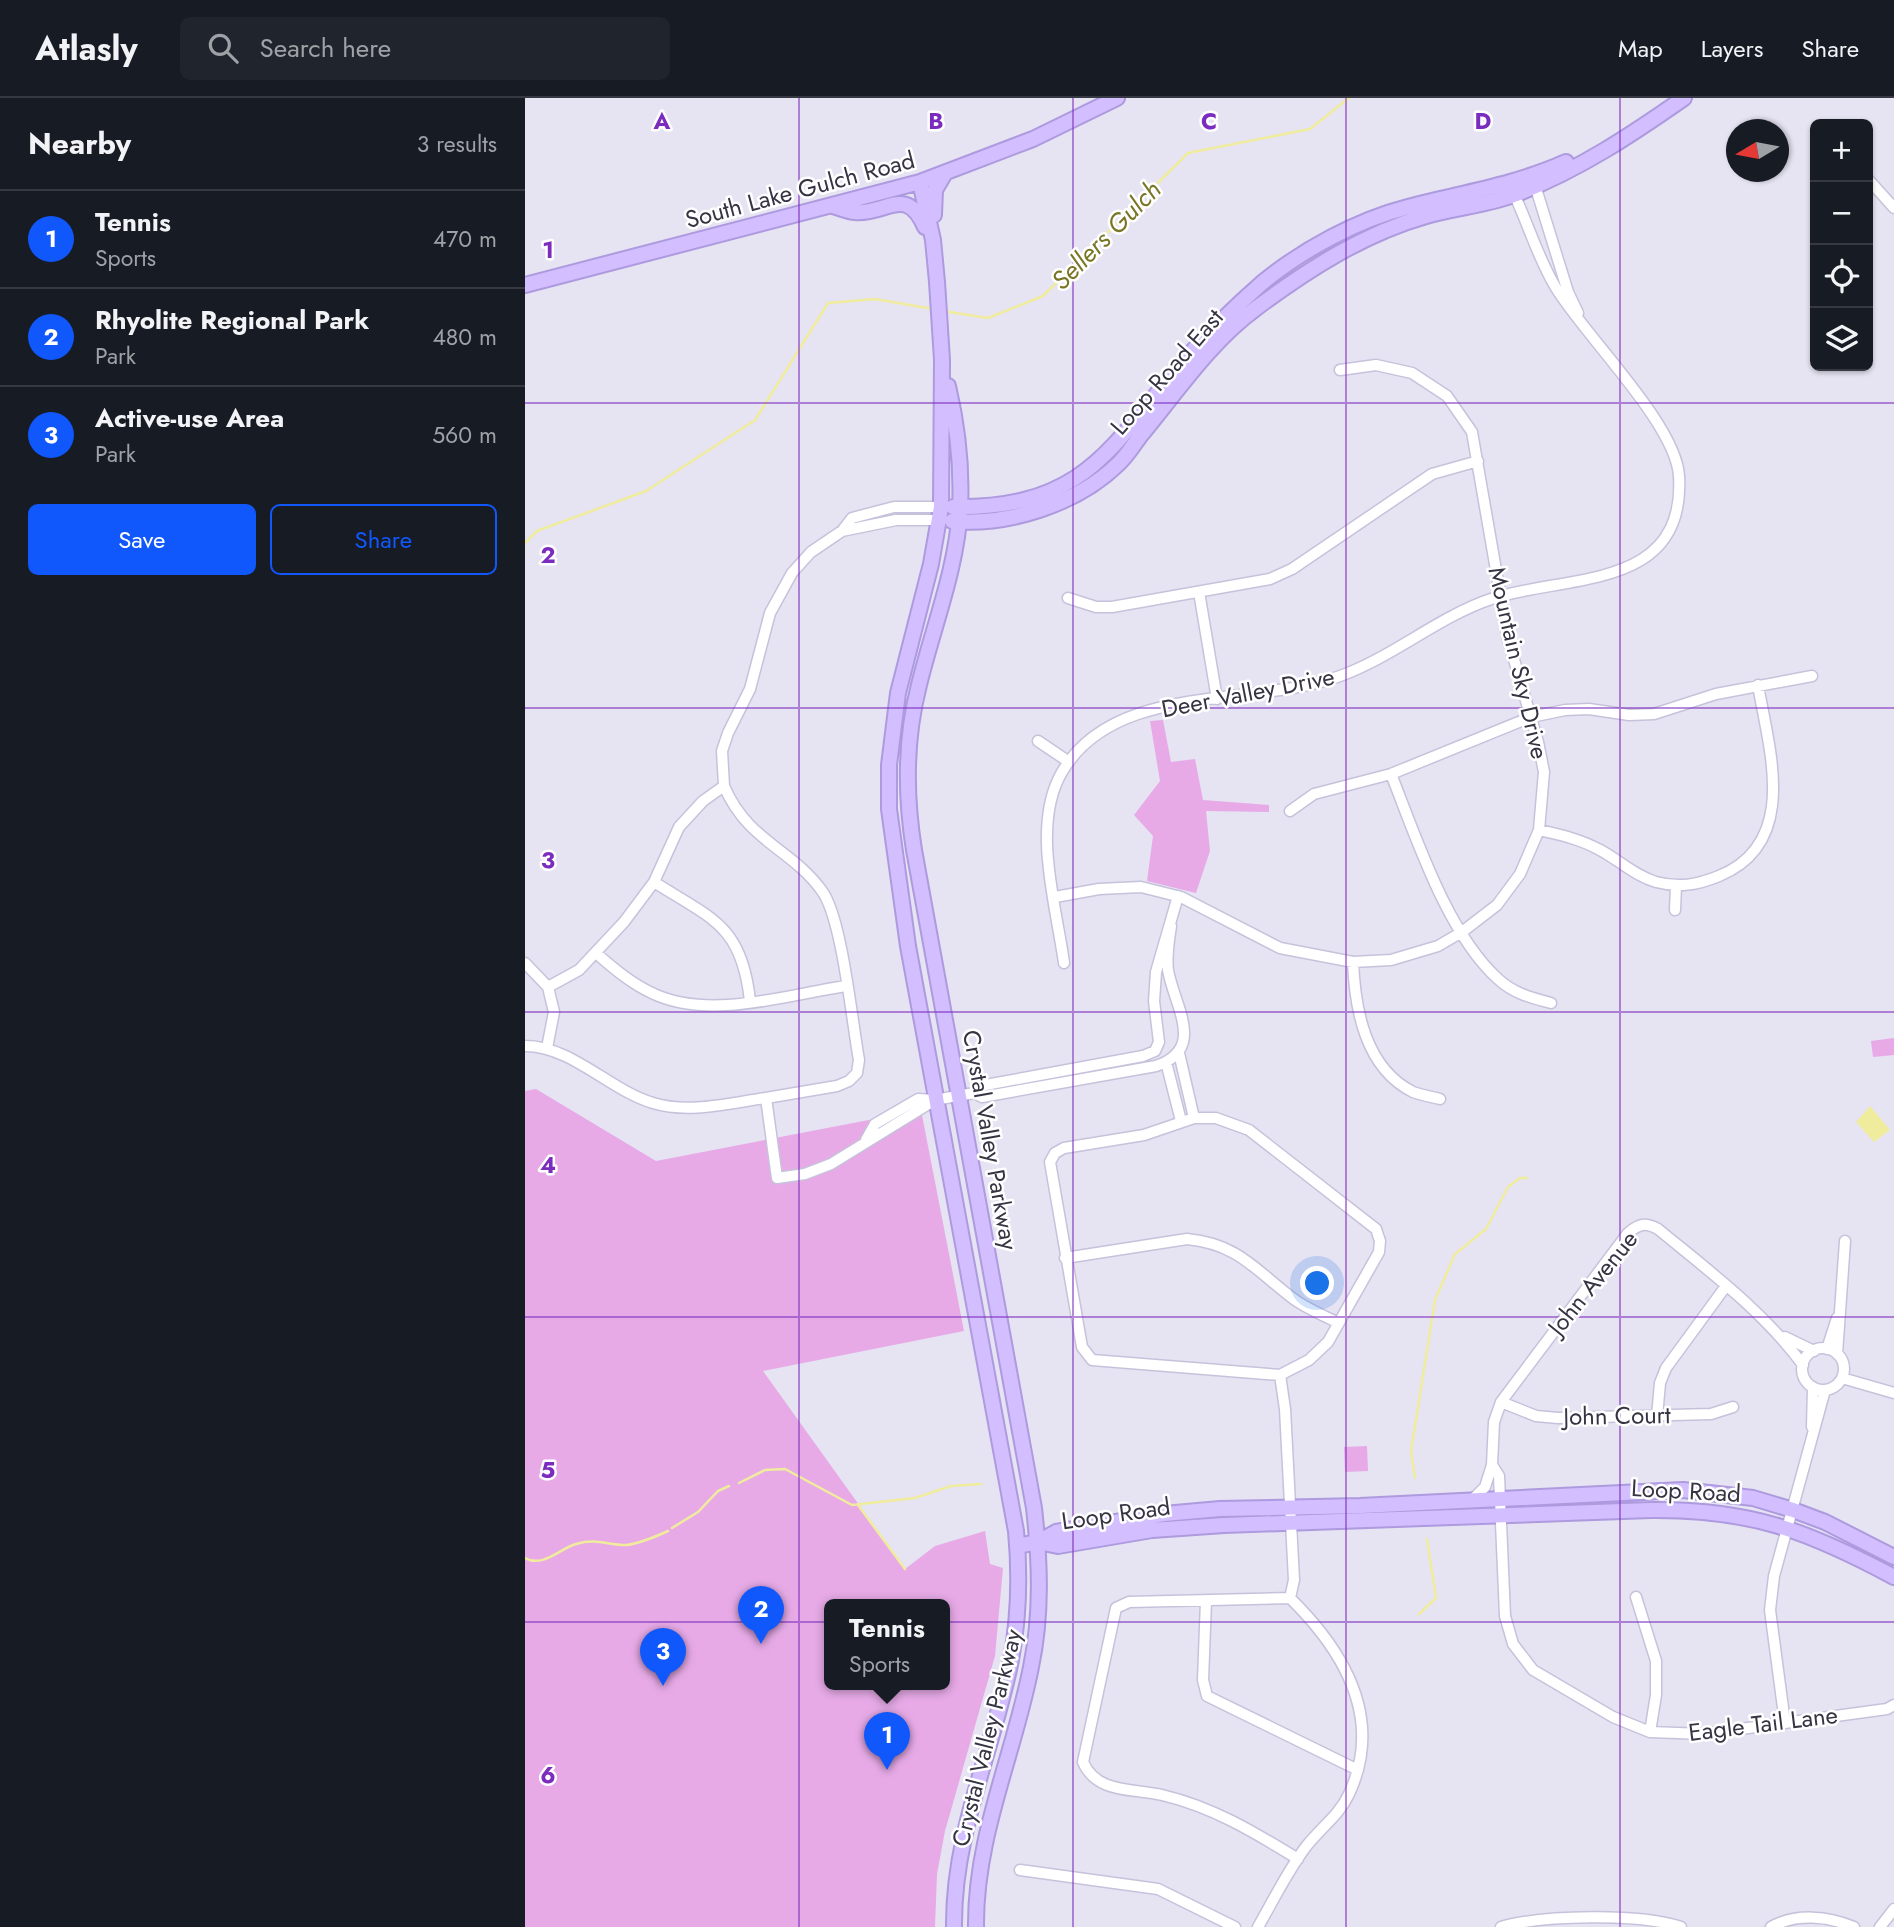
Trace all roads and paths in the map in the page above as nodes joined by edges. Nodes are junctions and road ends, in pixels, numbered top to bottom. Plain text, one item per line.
1 (1117, 98) edge
2 (1684, 98) edge
3 (945, 173) junction
4 (1534, 181) junction
5 (920, 182) junction
6 (1871, 182) edge
7 (1512, 189) junction
8 (1894, 190) edge
9 (1884, 198) junction
10 (832, 206) junction
11 (1894, 208) edge
12 (933, 240) junction
13 (525, 285) edge
14 (1582, 323) junction
15 (942, 360) junction
16 (1340, 370) dead end
17 (1478, 461) junction
18 (941, 513) junction
19 (959, 514) junction
20 (1199, 592) junction
21 (1499, 596) junction
22 (1068, 598) dead end
23 (1812, 676) dead end
24 (1758, 685) junction
25 (1217, 699) junction
26 (1531, 717) junction
27 (1038, 741) dead end
28 (1069, 761) junction
29 (1391, 774) junction
30 (723, 786) junction
31 (1290, 811) dead end
32 (1539, 830) junction
33 (654, 882) junction
34 (1676, 886) junction
35 (1178, 896) junction
36 (1055, 897) junction
37 (1675, 910) dead end
38 (1171, 926) junction
39 (1462, 932) junction
40 (596, 953) junction
41 (525, 962) edge
42 (1353, 962) junction
43 (1064, 963) dead end
44 (846, 986) junction
45 (548, 987) junction
46 (750, 1001) junction
47 (1551, 1003) dead end
48 (525, 1046) edge
49 (547, 1048) junction
50 (1179, 1053) junction
51 (1166, 1062) junction
52 (974, 1093) junction
53 (959, 1096) junction
54 (766, 1098) junction
55 (1440, 1099) dead end
56 (935, 1100) junction
57 (1194, 1118) junction
58 (1181, 1121) junction
59 (1845, 1241) dead end
60 (1065, 1258) junction
61 (1726, 1286) junction
62 (1339, 1323) junction
63 (1781, 1336) junction
64 (1814, 1351) junction
65 (1832, 1352) junction
66 (1803, 1365) junction
67 (1280, 1375) junction
68 (1842, 1378) junction
69 (1813, 1387) junction
70 (1825, 1390) junction
71 (1894, 1394) edge
72 (1501, 1402) junction
73 (1733, 1407) dead end
74 (1657, 1416) junction
75 (1813, 1435) junction
76 (1492, 1465) junction
77 (1500, 1498) junction
78 (1473, 1499) junction
79 (1290, 1506) junction
80 (1793, 1510) junction
81 (1501, 1516) junction
82 (1291, 1525) junction
83 (1787, 1528) junction
84 (1038, 1542) junction
85 (1017, 1546) junction
86 (1894, 1557) edge
87 (1894, 1577) edge
88 (1636, 1597) dead end
89 (1290, 1598) junction
90 (1206, 1601) junction
91 (1894, 1705) edge
92 (1785, 1723) junction
93 (1650, 1731) junction
94 (1358, 1770) junction
95 (1298, 1859) junction
96 (1020, 1870) dead end
97 (1894, 1909) edge
98 (954, 1927) edge
99 (976, 1927) edge
100 (1235, 1927) edge
101 (1258, 1927) edge
102 (1501, 1927) edge
103 (1681, 1927) edge
104 (1771, 1927) edge
105 (1854, 1927) edge
106 (1880, 1927) edge

1 - 3 main road, South Lake Gulch Road
2 - 4 main road, Loop Road East
3 - 5 main road, South Lake Gulch Road
3 - 12 main road
4 - 7 main road, Loop Road East
4 - 14 street
5 - 10 main road, South Lake Gulch Road
5 - 12 main road, Crystal Valley Parkway
6 - 9 street
7 - 14 street
7 - 19 main road, Loop Road East
8 - 9 street
9 - 11 street
10 - 12 main road
10 - 13 main road, South Lake Gulch Road
12 - 15 main road, Crystal Valley Parkway
14 - 21 street, Deer Valley Drive
15 - 18 main road, Crystal Valley Parkway
15 - 19 main road, Crystal Valley Parkway
16 - 17 street, Mountain Sky Drive
17 - 20 street
17 - 21 street, Mountain Sky Drive
18 - 19 main road, Loop Road East
18 - 30 street
18 - 56 main road, Crystal Valley Parkway
19 - 53 main road, Crystal Valley Parkway
20 - 22 street
20 - 25 street
21 - 25 street, Deer Valley Drive
21 - 26 street, Mountain Sky Drive
23 - 24 street
24 - 26 street
24 - 34 street
25 - 28 street, Deer Valley Drive
26 - 29 street
26 - 32 street, Mountain Sky Drive
27 - 28 street
28 - 36 street, Deer Valley Drive
29 - 31 street
29 - 39 street
30 - 33 street
30 - 44 street
32 - 34 street
32 - 39 street, Mountain Sky Drive
33 - 40 street
33 - 46 street
34 - 37 street
35 - 36 street, Mountain Sky Drive
35 - 38 street
35 - 42 street, Mountain Sky Drive
36 - 43 street, Deer Valley Drive
38 - 50 street
38 - 52 street
39 - 42 street, Mountain Sky Drive
39 - 47 street
40 - 45 street
40 - 46 street
41 - 45 street
42 - 55 street
44 - 46 street
44 - 54 street
45 - 49 street
48 - 49 street
49 - 54 street
50 - 51 street
50 - 57 street
51 - 52 street
51 - 58 street
52 - 53 street
53 - 56 street
53 - 84 main road, Crystal Valley Parkway
54 - 56 street
56 - 85 main road, Crystal Valley Parkway
57 - 58 street
57 - 62 street
58 - 60 street
59 - 65 street
60 - 62 street
60 - 67 street
61 - 63 street, John Avenue
61 - 72 street, John Avenue
61 - 74 street
62 - 67 street
63 - 64 street, John Avenue
63 - 66 street, John Avenue
64 - 65 street
64 - 66 street
65 - 68 street
66 - 69 street
67 - 79 street
68 - 70 street
68 - 71 street
69 - 70 street
69 - 75 street
70 - 75 street
72 - 74 street, John Court
72 - 76 street, John Avenue
73 - 74 street, John Court
75 - 80 street
76 - 77 street, John Avenue
76 - 78 street, John Avenue
77 - 78 main road, Loop Road
77 - 80 main road, Loop Road
77 - 81 street, Eagle Tail Lane
78 - 79 main road, Loop Road
79 - 82 street
79 - 84 main road, Loop Road
80 - 83 street
80 - 86 main road, Loop Road
81 - 82 main road, Loop Road
81 - 83 main road, Loop Road
81 - 93 street, Eagle Tail Lane
82 - 84 main road, Loop Road
82 - 89 street
83 - 87 main road, Loop Road
83 - 92 street
84 - 85 main road
84 - 99 main road, Crystal Valley Parkway
85 - 98 main road, Crystal Valley Parkway
88 - 93 street
89 - 90 street
89 - 94 street
90 - 94 street
90 - 95 street
91 - 92 street, Eagle Tail Lane
92 - 93 street, Eagle Tail Lane
94 - 95 street
95 - 101 street
96 - 100 street
97 - 106 street
102 - 103 street
104 - 105 street

